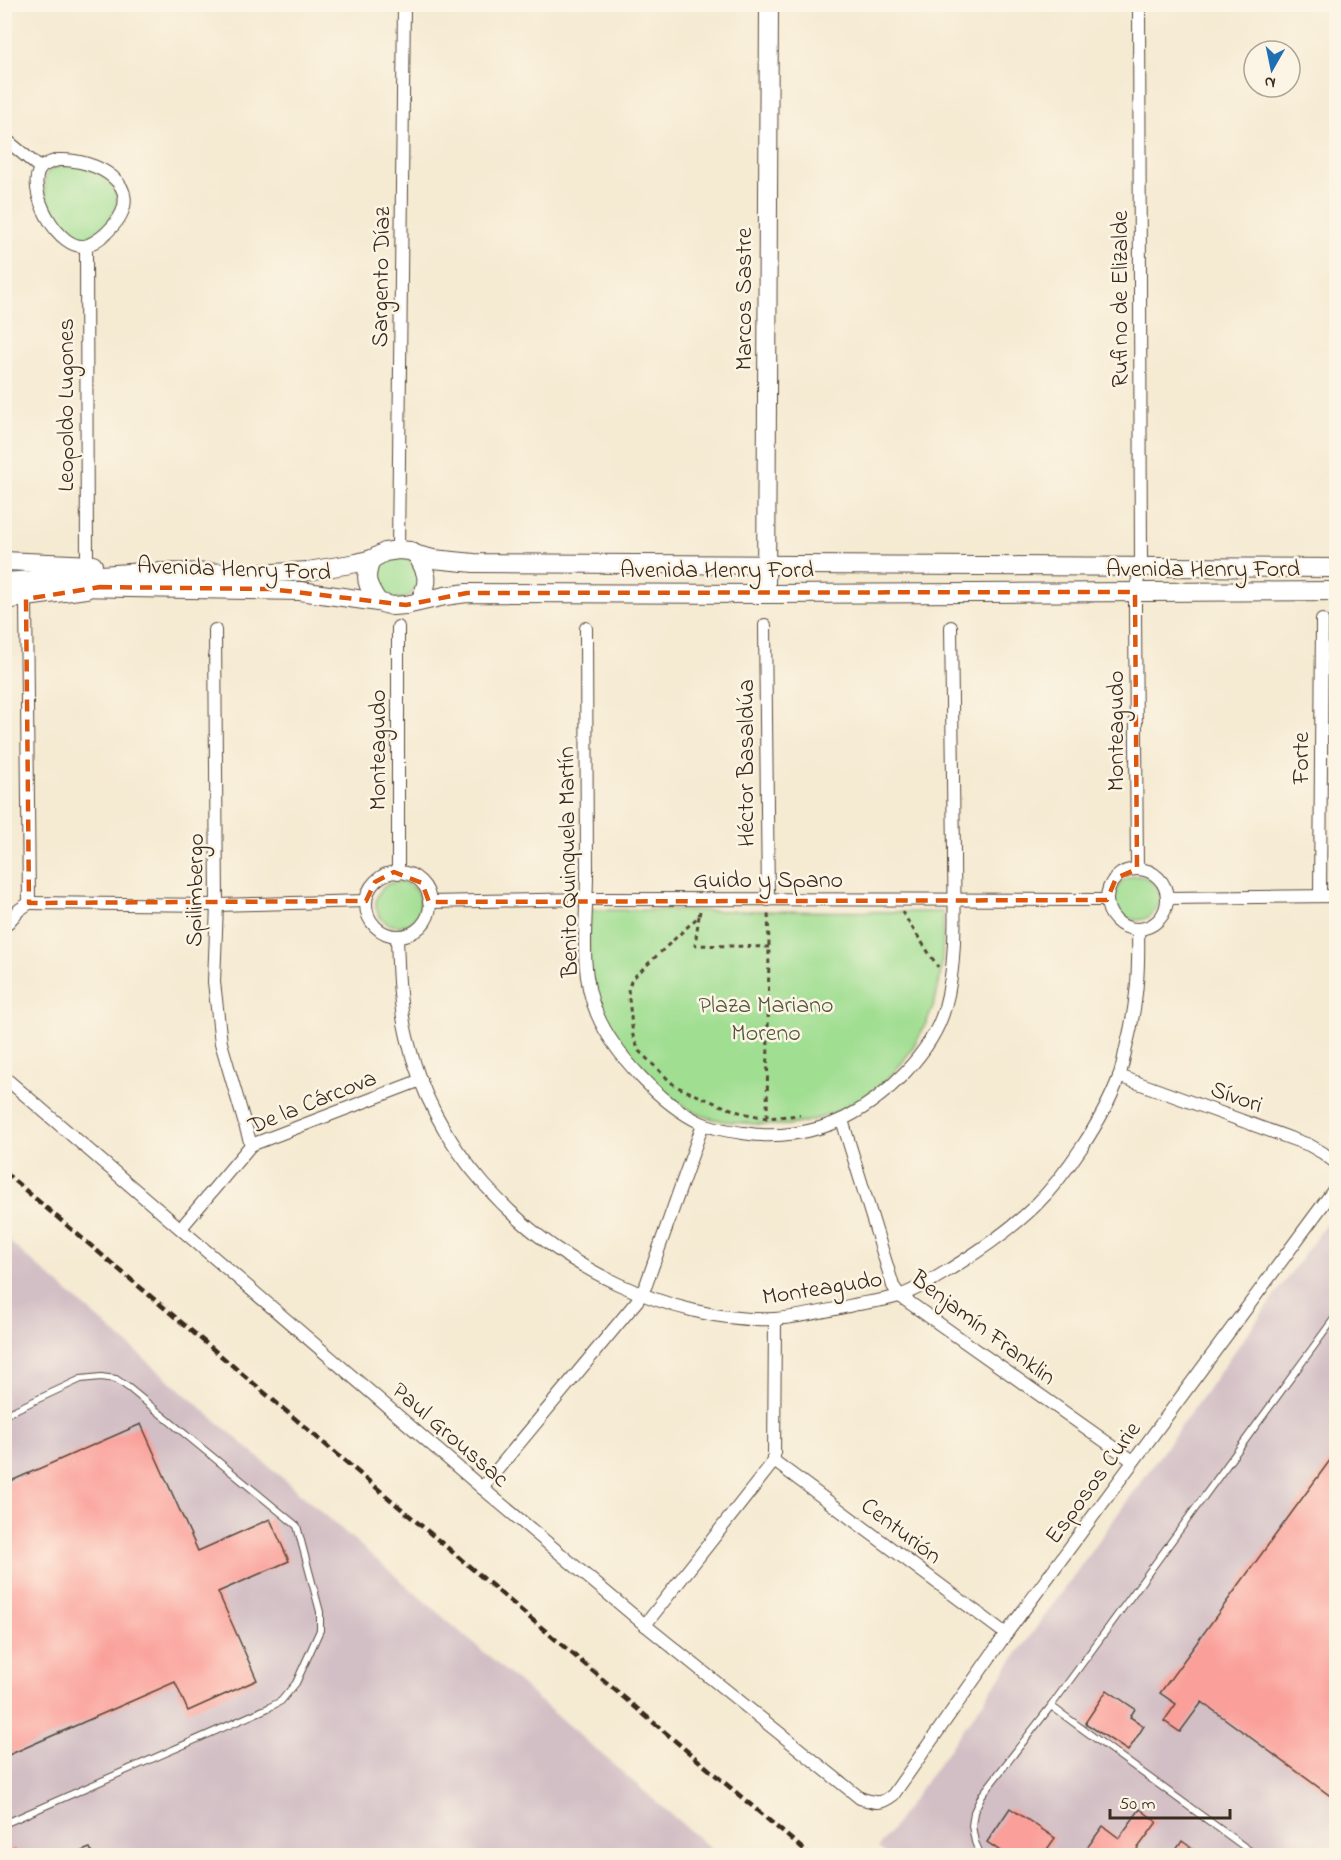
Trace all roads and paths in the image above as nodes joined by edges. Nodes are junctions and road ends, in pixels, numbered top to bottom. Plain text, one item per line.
1 (404, 4) edge
2 (769, 4) edge
3 (1139, 4) edge
4 (4, 138) edge
5 (40, 168) junction
6 (86, 246) junction
7 (398, 550) junction
8 (417, 555) junction
9 (372, 559) junction
10 (4, 561) edge
11 (765, 564) junction
12 (87, 565) junction
13 (1141, 567) junction
14 (1336, 568) edge
15 (143, 572) junction
16 (4, 584) edge
17 (100, 587) junction
18 (1336, 591) edge
19 (1136, 592) junction
20 (766, 594) junction
21 (26, 598) junction
22 (4, 600) edge
23 (420, 601) junction
24 (378, 602) junction
25 (1322, 620) dead end
26 (765, 625) dead end
27 (398, 627) dead end
28 (951, 627) dead end
29 (586, 628) dead end
30 (214, 630) dead end
31 (1137, 869) junction
32 (398, 873) junction
33 (1320, 896) junction
34 (1336, 896) edge
35 (1167, 898) junction
36 (587, 899) junction
37 (701, 900) junction
38 (768, 900) junction
39 (895, 900) junction
40 (954, 900) junction
41 (1107, 900) junction
42 (366, 901) junction
43 (429, 902) junction
44 (29, 903) junction
45 (217, 905) junction
46 (699, 916) junction
47 (4, 927) edge
48 (1138, 929) junction
49 (397, 936) junction
50 (769, 947) junction
51 (949, 984) junction
52 (1119, 1076) junction
53 (4, 1077) edge
54 (421, 1080) junction
55 (800, 1115) dead end
56 (767, 1118) junction
57 (842, 1120) junction
58 (703, 1124) junction
59 (766, 1136) junction
60 (251, 1145) junction
61 (1336, 1163) edge
62 (1336, 1187) edge
63 (182, 1228) junction
64 (641, 1294) junction
65 (900, 1296) junction
66 (1336, 1316) edge
67 (776, 1319) junction
68 (4, 1415) edge
69 (774, 1461) junction
70 (1133, 1461) junction
71 (482, 1488) junction
72 (645, 1625) junction
73 (1006, 1634) junction
74 (1051, 1706) junction
75 (883, 1802) joint
76 (4, 1824) edge
77 (981, 1856) edge
78 (1257, 1856) edge

1 - 7 street, Sargento Díaz
2 - 11 main road, Marcos Sastre
3 - 13 street, Rufino de Elizalde
4 - 5 street
5 - 6 street
5 - 6 street
6 - 12 street, Leopoldo Lugones
7 - 8 main road, Avenida Henry Ford
7 - 9 main road, Avenida Henry Ford
8 - 11 main road, Avenida Henry Ford
8 - 23 main road
9 - 15 main road, Avenida Henry Ford
9 - 24 main road
10 - 12 main road, Avenida Henry Ford
11 - 13 main road, Avenida Henry Ford
11 - 20 main road, Marcos Sastre
12 - 15 main road, Avenida Henry Ford
13 - 14 main road, Avenida Henry Ford
13 - 19 street, Rufino de Elizalde
15 - 16 main road, Avenida Henry Ford
16 - 17 main road, Avenida Henry Ford
17 - 21 main road, Avenida Henry Ford
17 - 24 main road, Avenida Henry Ford
18 - 19 main road, Avenida Henry Ford
19 - 20 main road, Avenida Henry Ford
19 - 31 street, Monteagudo
20 - 23 main road, Avenida Henry Ford
21 - 22 main road, Avenida Henry Ford
21 - 44 street
23 - 24 main road, Avenida Henry Ford
25 - 33 street, Forte
26 - 38 street, Héctor Basaldúa
27 - 32 street, Monteagudo
28 - 40 street, Benito Quinquela Martín
29 - 36 street, Benito Quinquela Martín
30 - 45 street, Spilimbergo
31 - 35 street
31 - 41 street
32 - 42 street
32 - 43 street
33 - 34 street
33 - 35 street
35 - 48 street
36 - 37 street, Guido y Spano
36 - 43 street, Guido y Spano
36 - 58 street, Benito Quinquela Martín
37 - 38 street, Guido y Spano
37 - 46 path
38 - 39 street, Guido y Spano
38 - 50 path
39 - 40 street, Guido y Spano
39 - 51 path
40 - 41 street, Guido y Spano
40 - 51 street, Benito Quinquela Martín
41 - 48 street
42 - 45 street
42 - 49 street
43 - 49 street
44 - 45 street
44 - 47 street
45 - 60 street, Spilimbergo
46 - 50 path
46 - 56 path
48 - 52 street, Monteagudo
49 - 54 street, Monteagudo
50 - 56 path
51 - 57 street, Benito Quinquela Martín
52 - 61 street, Sívori
52 - 65 street, Monteagudo
53 - 63 street, Paul Groussac
54 - 60 street, De la Cárcova
54 - 64 street, Monteagudo
55 - 56 path
56 - 59 path
57 - 59 street, Benito Quinquela Martín
57 - 65 street, Benjamín Franklin
58 - 59 street, Benito Quinquela Martín
58 - 64 street
60 - 63 street, De la Cárcova
62 - 70 street, Esposos Curie
63 - 71 street, Paul Groussac
64 - 67 street, Monteagudo
64 - 71 street
65 - 67 street, Monteagudo
65 - 70 street, Benjamín Franklin
66 - 74 lane
67 - 69 street
68 - 76 lane
69 - 72 street
69 - 73 street, Centurión
70 - 73 street, Esposos Curie
71 - 72 street, Paul Groussac
72 - 75 street, Paul Groussac
73 - 75 street, Esposos Curie
74 - 77 lane
74 - 78 lane

